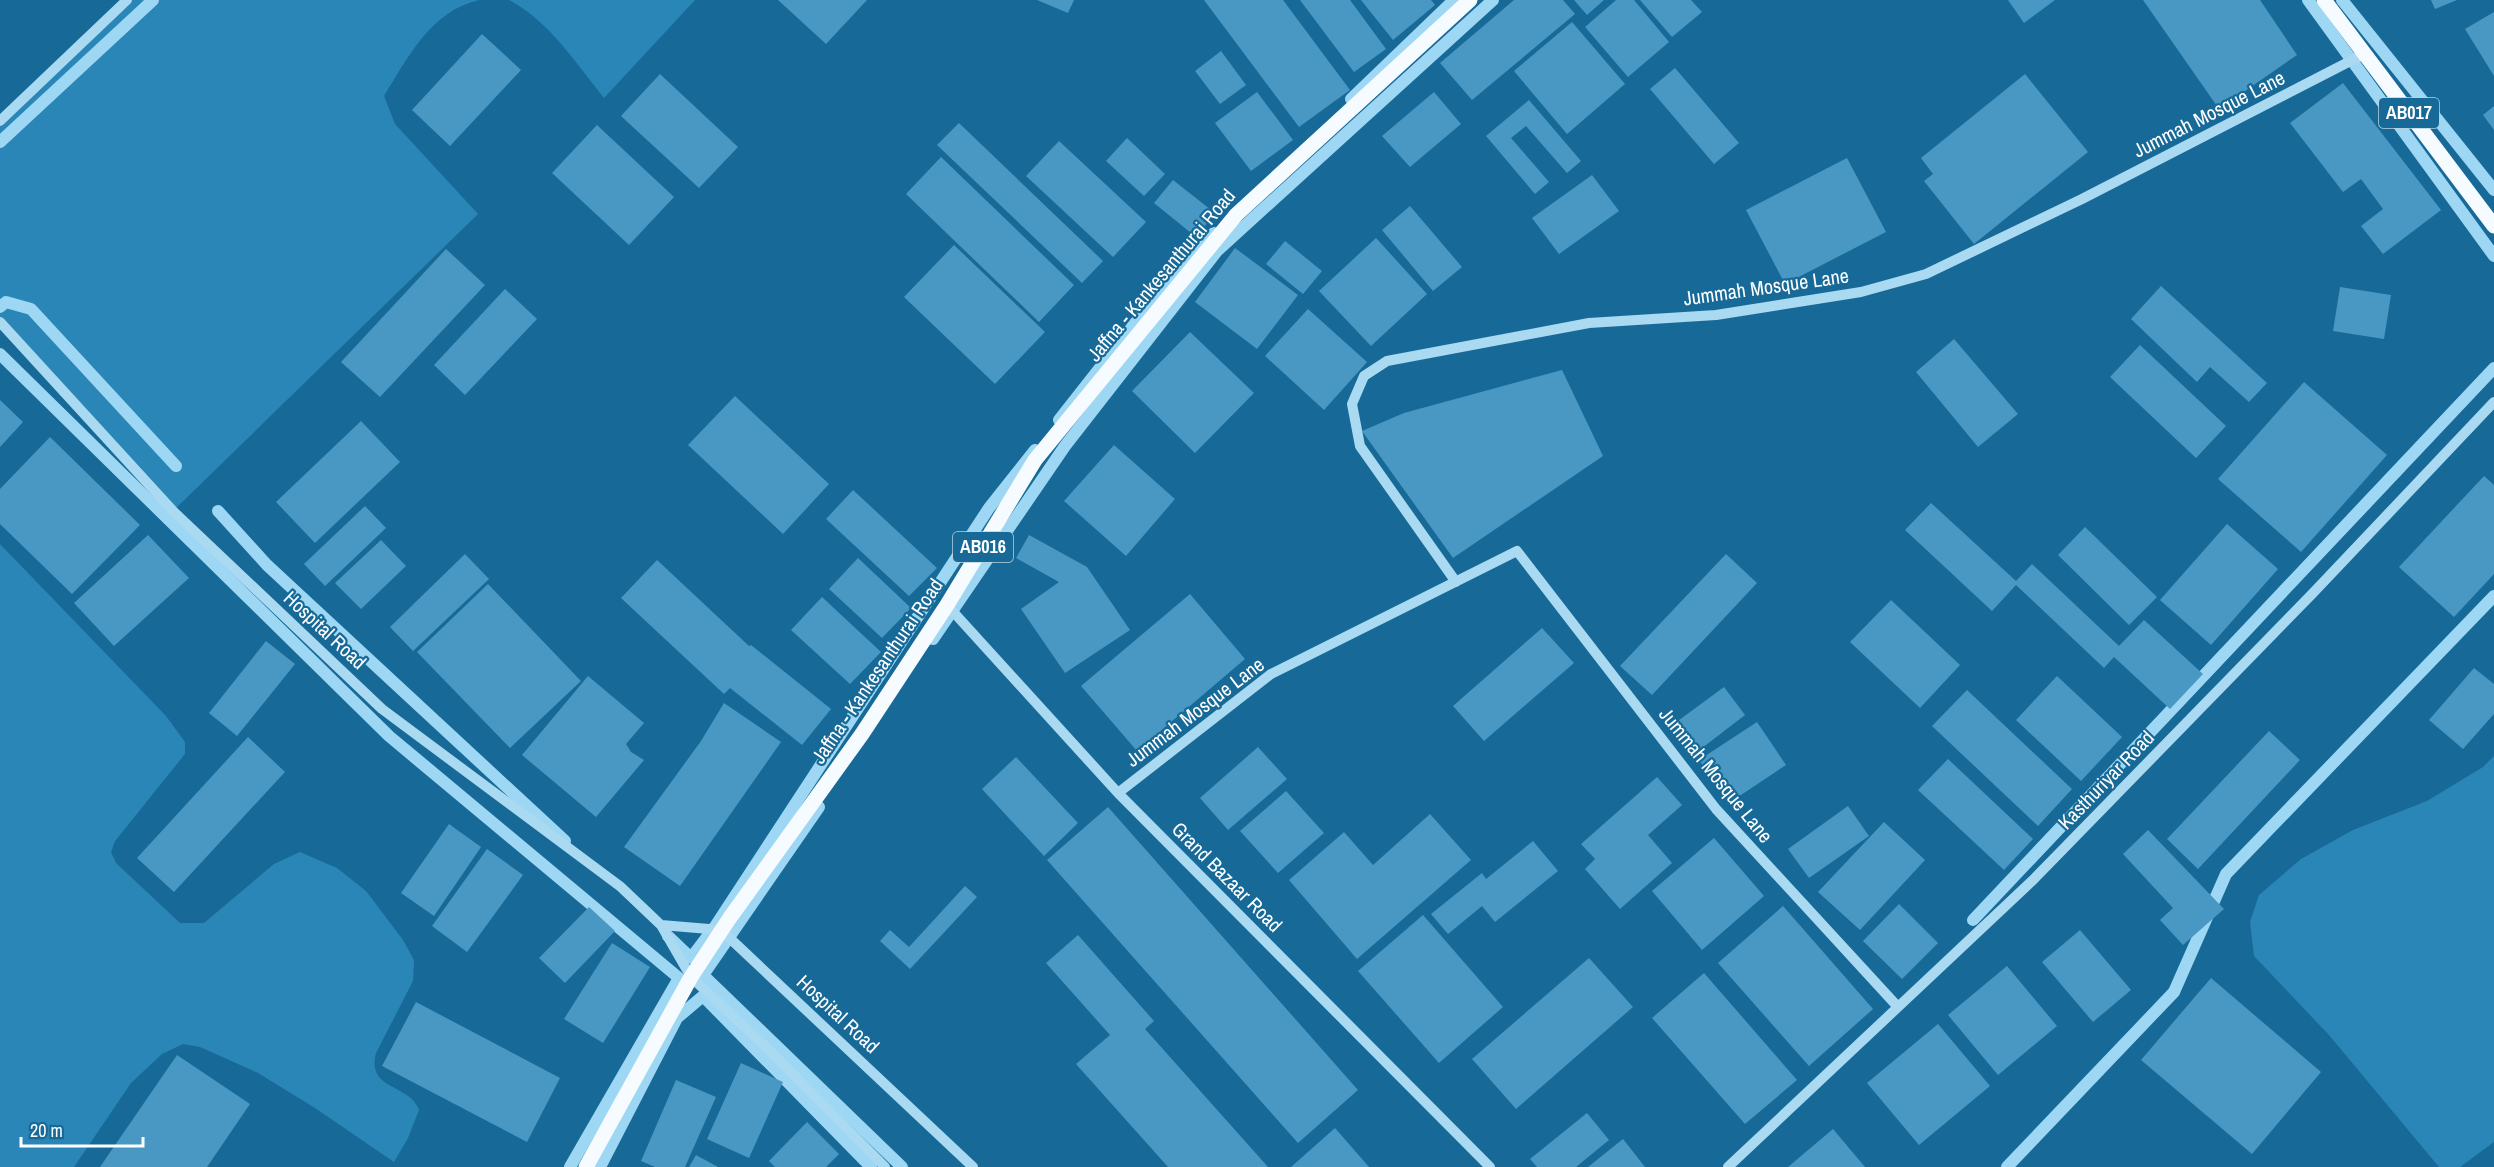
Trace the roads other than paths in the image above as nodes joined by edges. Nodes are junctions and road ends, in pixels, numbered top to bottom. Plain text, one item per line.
1 (127, 0) edge
2 (1470, 0) edge
3 (2324, 0) edge
4 (2366, 53) junction
5 (0, 122) edge
6 (2494, 226) edge
7 (0, 322) edge
8 (2494, 402) edge
9 (1456, 582) junction
10 (947, 605) junction
11 (1118, 793) junction
12 (662, 925) junction
13 (721, 930) junction
14 (691, 977) junction
15 (1898, 1007) junction
16 (586, 1167) edge
17 (885, 1167) edge
18 (973, 1167) edge
19 (1490, 1167) edge
20 (1728, 1167) edge

1 - 5 street
2 - 10 main road, Jaffna - Kankesanthurai Road / AB016
3 - 4 main road, AB017
4 - 6 main road, AB017
4 - 9 street, Jummah Mosque Lane
7 - 12 street, Hospital Road
8 - 15 street, Kasthuriyar Road
9 - 11 street, Jummah Mosque Lane
9 - 15 street, Jummah Mosque Lane
10 - 11 street, Grand Bazaar Road
10 - 13 main road, Jaffna - Kankesanthurai Road / AB016
11 - 19 street, Grand Bazaar Road
12 - 13 street
12 - 14 street, Hospital Road
13 - 14 main road, Jaffna - Kankesanthurai Road / AB016
13 - 18 street, Hospital Road
14 - 16 main road, Jaffna - Kankesanthurai Road / AB016
14 - 17 street, Hospital Road
15 - 20 street, Kasthuriyar Road

